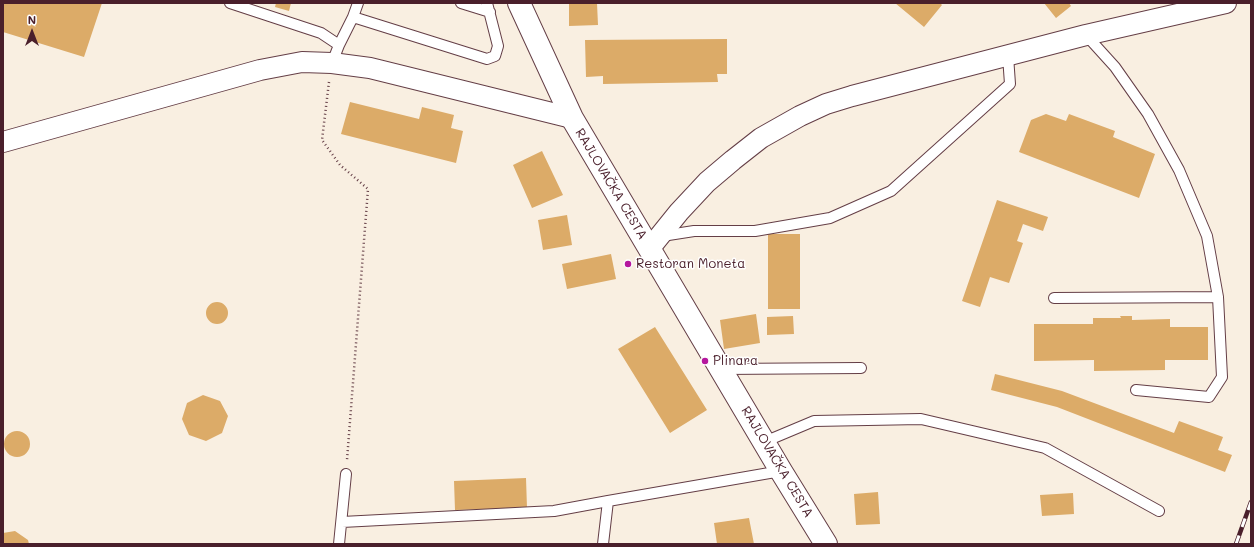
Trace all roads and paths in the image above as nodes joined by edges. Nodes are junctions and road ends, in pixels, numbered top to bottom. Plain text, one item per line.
1 (230, 3) edge
2 (358, 3) edge
3 (461, 3) edge
4 (519, 3) edge
5 (1226, 3) edge
6 (488, 8) edge
7 (353, 17) junction
8 (1086, 35) junction
9 (339, 45) junction
10 (1008, 56) junction
11 (332, 63) junction
12 (572, 118) junction
13 (3, 142) edge
14 (655, 242) junction
15 (1218, 297) junction
16 (1054, 298) dead end
17 (861, 368) dead end
18 (721, 369) junction
19 (1136, 390) dead end
20 (764, 442) junction
21 (781, 471) junction
22 (346, 474) joint
23 (608, 501) junction
24 (1159, 511) dead end
25 (342, 522) junction
26 (339, 544) edge
27 (604, 544) edge
28 (826, 544) edge

1 - 9 lane
2 - 7 lane
3 - 6 lane
4 - 12 street, RAJLOVAČKA CESTA
5 - 8 street
6 - 7 lane
7 - 9 lane
8 - 10 street
8 - 15 lane
9 - 11 lane
10 - 14 street
10 - 14 lane
11 - 12 street
11 - 13 street
11 - 22 path
12 - 14 street, RAJLOVAČKA CESTA
14 - 18 street, RAJLOVAČKA CESTA
15 - 16 lane
15 - 19 lane
17 - 18 lane
18 - 20 street, RAJLOVAČKA CESTA
20 - 21 street, RAJLOVAČKA CESTA
20 - 24 lane
21 - 23 lane
21 - 28 street, RAJLOVAČKA CESTA
22 - 25 lane
23 - 25 lane
23 - 27 lane
25 - 26 lane

